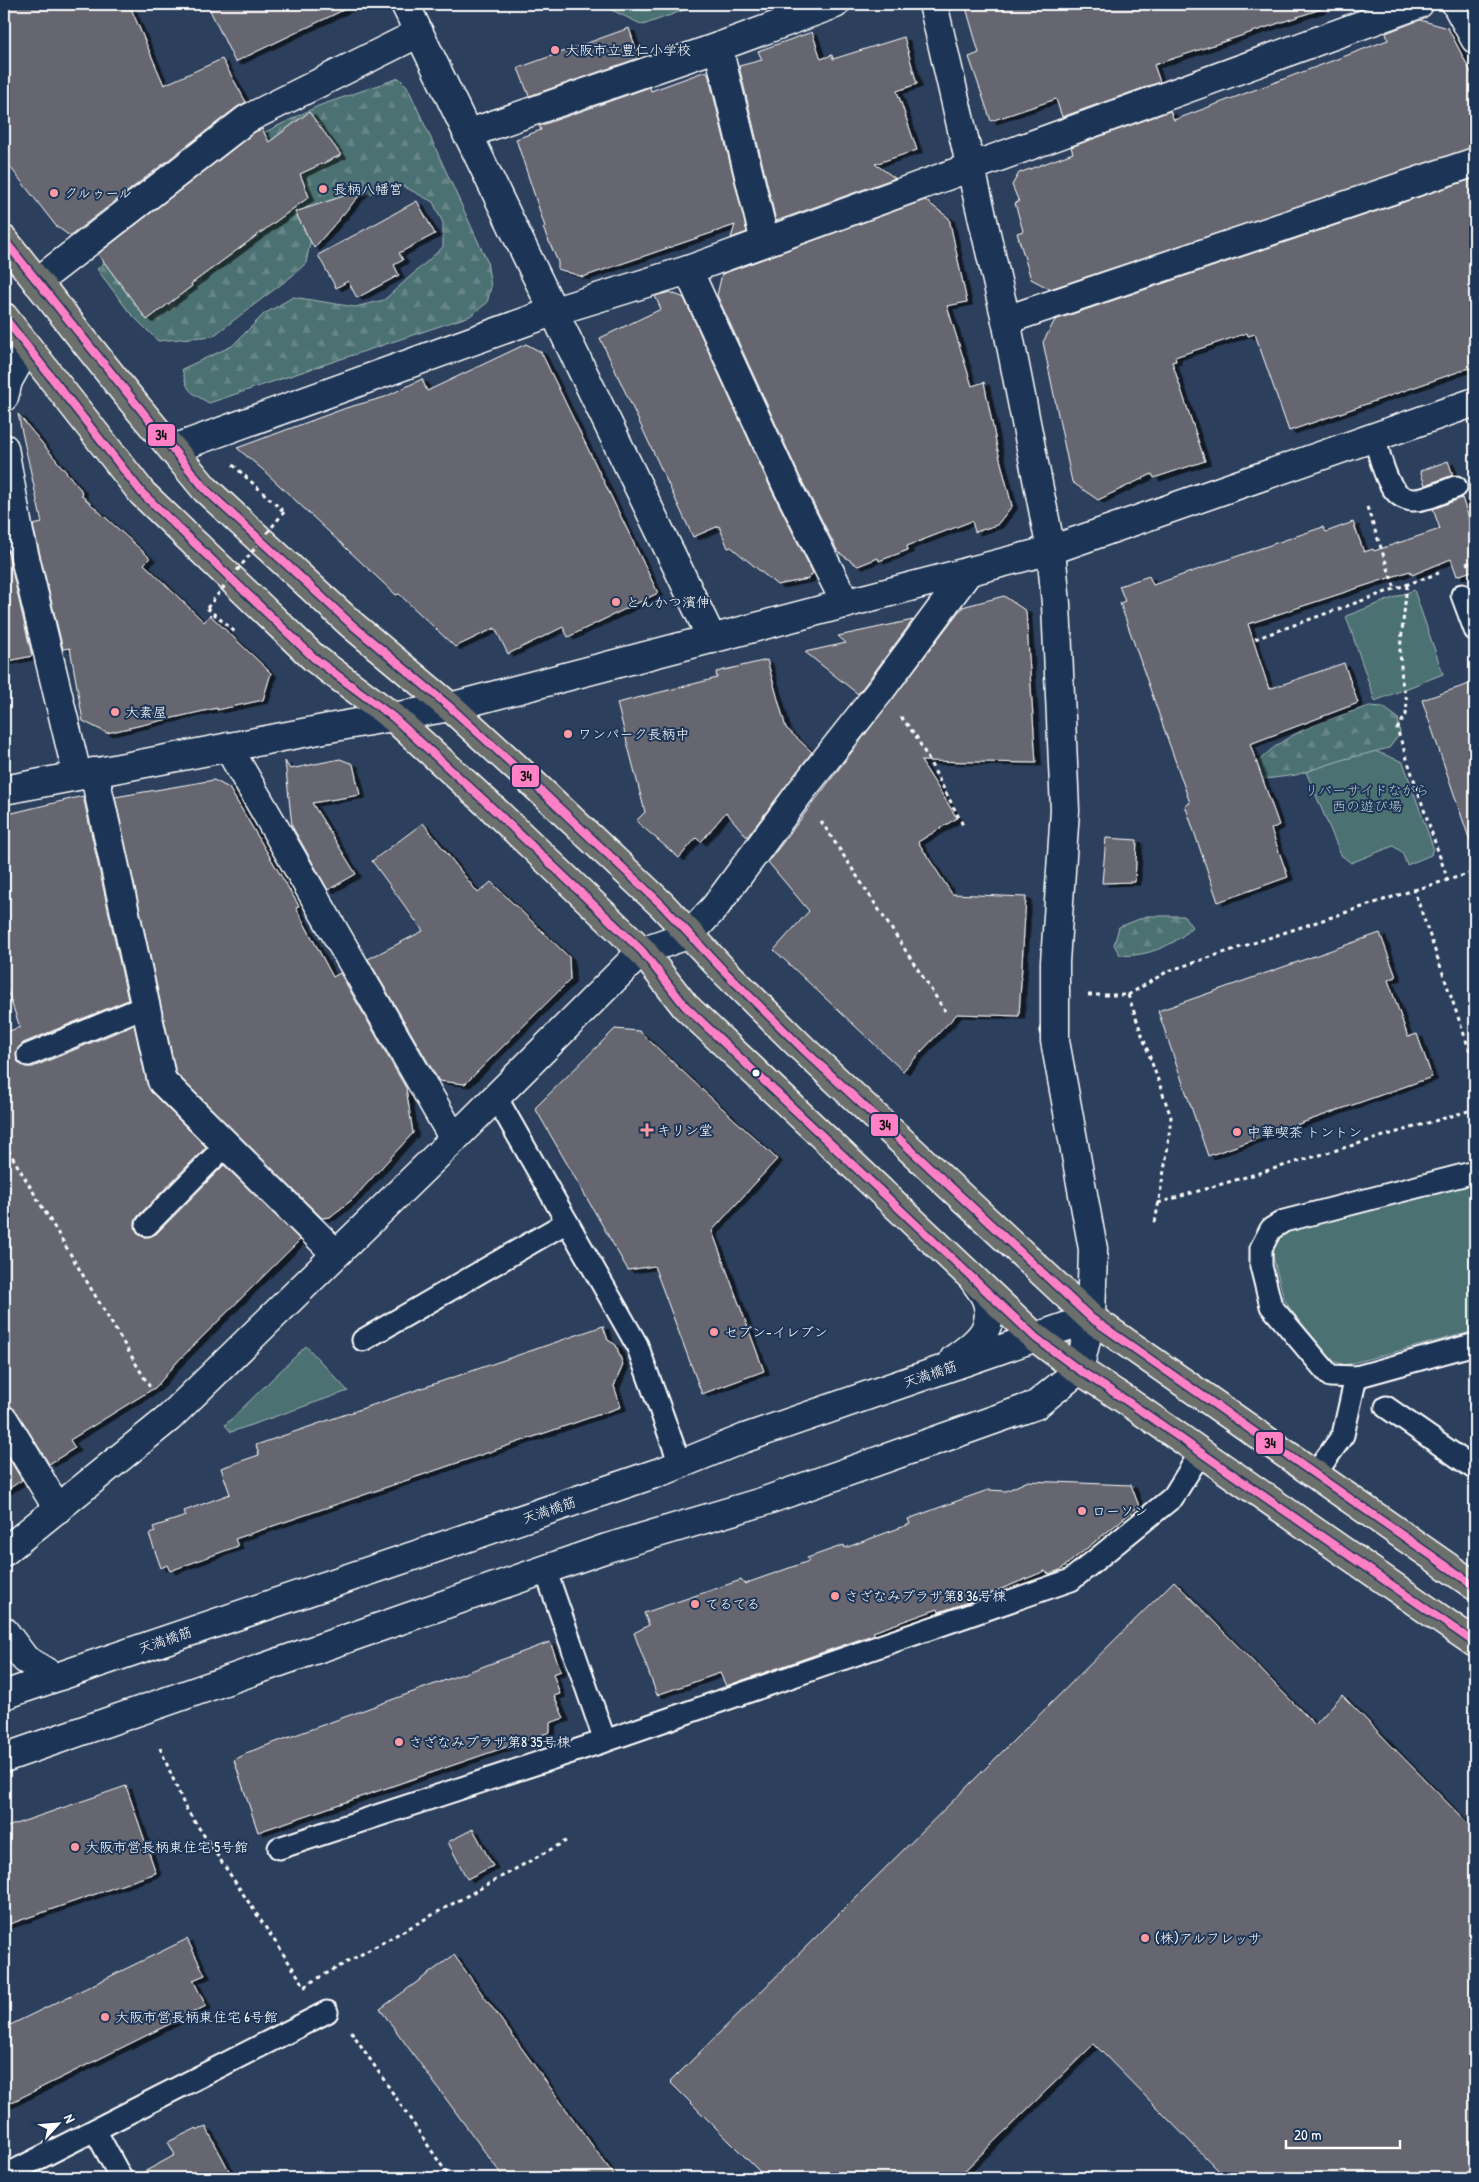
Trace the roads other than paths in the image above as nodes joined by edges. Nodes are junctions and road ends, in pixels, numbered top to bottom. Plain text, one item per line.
1 (405, 4) edge
2 (835, 4) edge
3 (933, 4) edge
4 (1418, 4) edge
5 (1456, 4) edge
6 (420, 33) junction
7 (1475, 39) edge
8 (718, 47) junction
9 (467, 134) junction
10 (1475, 162) edge
11 (970, 168) junction
12 (4, 240) edge
13 (765, 242) junction
14 (688, 270) junction
15 (37, 282) junction
16 (555, 312) junction
17 (4, 317) edge
18 (1006, 320) junction
19 (27, 347) junction
20 (4, 397) edge
21 (1475, 402) edge
22 (1374, 438) junction
23 (4, 448) edge
24 (172, 449) junction
25 (1456, 487) dead end
26 (1051, 550) junction
27 (969, 571) junction
28 (1462, 595) dead end
29 (846, 604) junction
30 (1475, 630) edge
31 (712, 639) junction
32 (450, 707) junction
33 (393, 717) junction
34 (228, 747) junction
35 (86, 773) junction
36 (4, 790) edge
37 (690, 934) junction
38 (642, 951) junction
39 (146, 1006) junction
40 (28, 1055) dead end
41 (496, 1097) junction
42 (454, 1139) junction
43 (226, 1145) junction
44 (1475, 1172) edge
45 (567, 1222) junction
46 (147, 1225) dead end
47 (336, 1254) junction
48 (969, 1273) junction
49 (1091, 1318) junction
50 (1036, 1338) junction
51 (362, 1340) dead end
52 (1475, 1344) edge
53 (1079, 1370) junction
54 (934, 1373) junction
55 (1356, 1377) junction
56 (1386, 1407) dead end
57 (4, 1420) edge
58 (1202, 1452) junction
59 (1473, 1462) edge
60 (680, 1464) junction
61 (1315, 1474) junction
62 (58, 1509) junction
63 (4, 1552) edge
64 (545, 1569) junction
65 (1475, 1586) edge
66 (4, 1631) edge
67 (1475, 1644) edge
68 (54, 1677) junction
69 (4, 1695) edge
70 (605, 1741) junction
71 (4, 1758) edge
72 (278, 1848) dead end
73 (327, 2012) road end
74 (95, 2130) junction
75 (4, 2176) edge
76 (121, 2178) edge

1 - 6 street
2 - 8 street
3 - 11 street
4 - 11 street
5 - 7 street
6 - 9 street
6 - 15 street
8 - 9 street
8 - 13 street
9 - 16 street
10 - 18 street
11 - 13 street
11 - 18 street
12 - 15 main road
13 - 14 street
14 - 16 street
14 - 29 street
15 - 24 main road
16 - 24 street
16 - 31 street
17 - 19 main road
18 - 26 street
19 - 20 street
19 - 33 main road
21 - 22 street
22 - 25 lane
22 - 26 street
23 - 35 street
24 - 32 main road
26 - 27 street
26 - 49 street
27 - 29 street
27 - 37 street
28 - 30 lane
29 - 31 street
31 - 32 street
32 - 33 street
32 - 37 main road
33 - 34 street
33 - 38 main road
34 - 35 street
34 - 42 street
35 - 36 street
35 - 39 street
37 - 38 street
37 - 49 main road
38 - 41 street
38 - 48 main road
39 - 40 lane
39 - 43 street
41 - 42 street
41 - 45 lane
42 - 47 street
43 - 46 lane
43 - 47 street
44 - 55 lane
45 - 51 lane
45 - 60 lane
47 - 62 street
48 - 50 main road
48 - 54 street
49 - 50 street, 天満橋筋
49 - 53 street
49 - 61 main road
50 - 53 main road
50 - 54 street, 天満橋筋
52 - 55 lane
53 - 58 main road
53 - 64 street
54 - 60 street, 天満橋筋
55 - 61 lane
56 - 59 lane
57 - 62 street
58 - 67 main road
58 - 70 lane
60 - 68 street, 天満橋筋
61 - 65 main road
62 - 63 street
64 - 70 lane
64 - 71 street
66 - 68 street
68 - 69 street, 天満橋筋
70 - 72 lane
73 - 74 lane
74 - 75 lane
74 - 76 lane

